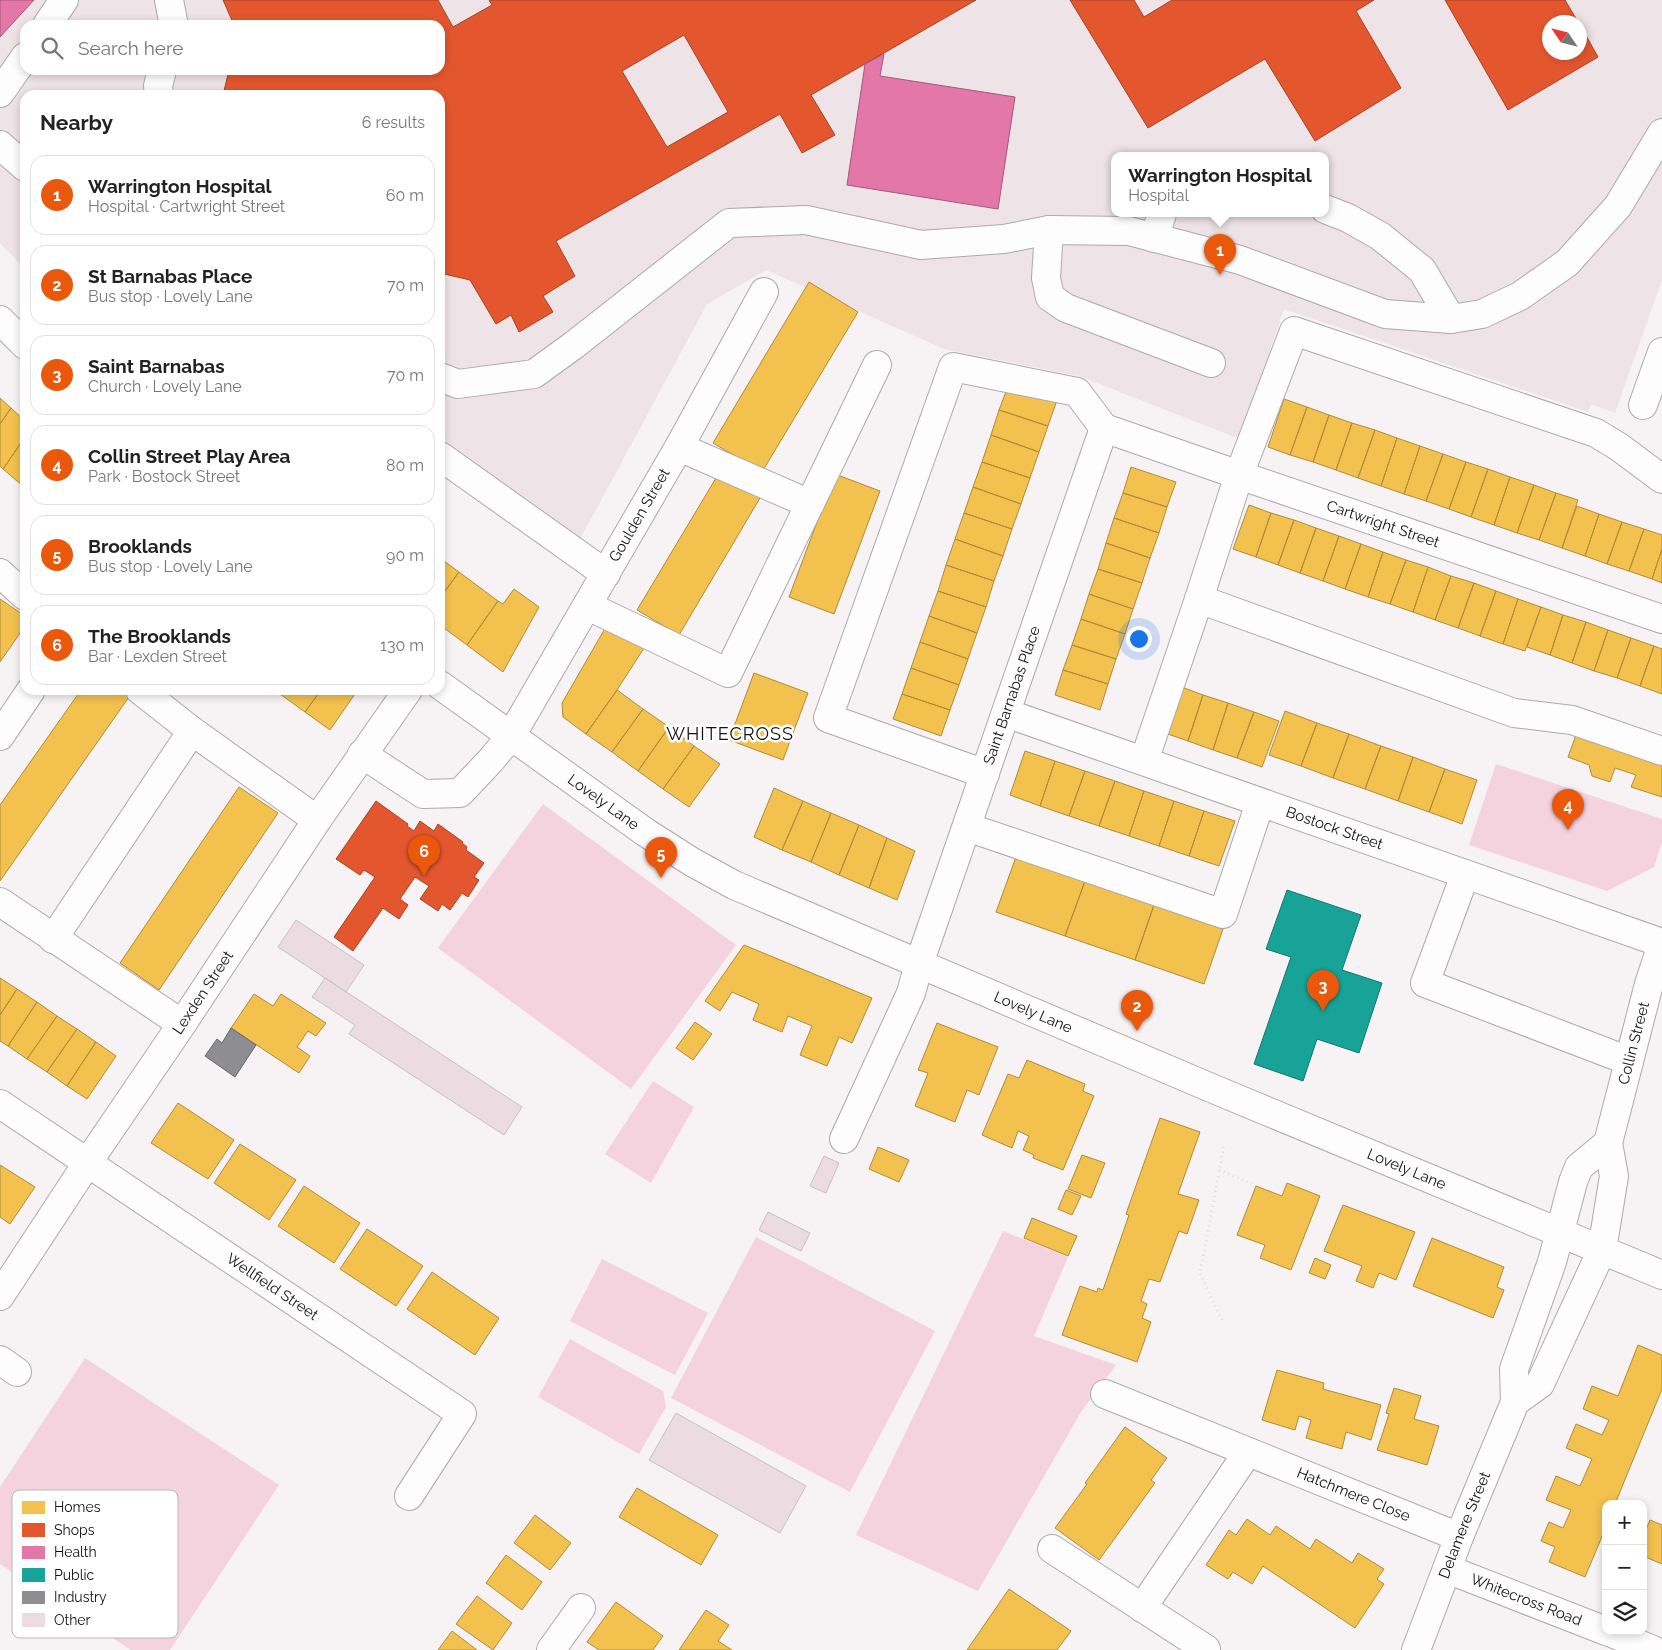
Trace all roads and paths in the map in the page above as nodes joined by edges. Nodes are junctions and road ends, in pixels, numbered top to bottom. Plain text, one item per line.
1 (64, 0) edge
2 (169, 0) edge
3 (50, 20) edge
4 (173, 20) edge
5 (20, 63) edge
6 (161, 75) edge
7 (158, 90) edge
8 (0, 92) edge
9 (1662, 133) edge
10 (0, 144) edge
11 (20, 162) edge
12 (1329, 211) edge
13 (1158, 226) edge
14 (1049, 230) junction
15 (764, 292) dead end
16 (1451, 319) junction
17 (0, 320) edge
18 (20, 340) edge
19 (1662, 352) edge
20 (1211, 363) dead end
21 (877, 365) dead end
22 (445, 379) edge
23 (1643, 405) dead end
24 (1104, 428) junction
25 (679, 447) junction
26 (445, 460) edge
27 (1239, 475) junction
28 (1662, 480) edge
29 (810, 504) junction
30 (0, 573) edge
31 (606, 574) junction
32 (20, 591) edge
33 (1199, 599) junction
34 (588, 606) junction
35 (1662, 619) edge
36 (445, 689) edge
37 (28, 695) edge
38 (146, 695) edge
39 (404, 695) edge
40 (1006, 712) junction
41 (192, 731) junction
42 (0, 736) edge
43 (511, 736) junction
44 (1662, 751) edge
45 (362, 754) junction
46 (1144, 761) junction
47 (985, 774) junction
48 (1260, 802) junction
49 (317, 820) junction
50 (967, 827) junction
51 (1465, 875) junction
52 (0, 902) edge
53 (53, 939) junction
54 (1662, 944) edge
55 (919, 964) junction
56 (182, 1024) junction
57 (1629, 1061) junction
58 (0, 1104) edge
59 (844, 1139) dead end
60 (1608, 1143) junction
61 (1224, 1145) dead end
62 (88, 1162) junction
63 (1219, 1170) junction
64 (1252, 1184) dead end
65 (1561, 1232) junction
66 (1602, 1250) junction
67 (1662, 1275) edge
68 (0, 1296) edge
69 (1222, 1320) dead end
70 (1105, 1394) dead end
71 (1515, 1402) junction
72 (1248, 1452) junction
73 (409, 1496) dead end
74 (1459, 1537) junction
75 (1052, 1549) dead end
76 (1447, 1569) junction
77 (581, 1608) dead end
78 (1142, 1608) junction
79 (1602, 1629) edge
80 (1616, 1635) edge
81 (1206, 1649) edge
82 (551, 1650) edge
83 (1416, 1650) edge
84 (1653, 1650) edge

1 - 3 street
2 - 4 street
5 - 8 street
6 - 7 street
9 - 16 street
10 - 11 street
12 - 16 street
13 - 14 street
13 - 16 street
14 - 20 street
14 - 22 street
15 - 25 street, Goulden Street
17 - 18 street
19 - 23 street
21 - 29 street
24 - 27 street, Cartwright Street
24 - 40 street, Saint Barnabas Place
24 - 47 street
25 - 29 street
25 - 31 street, Goulden Street
26 - 31 street
27 - 28 street
27 - 33 street
27 - 35 street, Cartwright Street
29 - 34 street
30 - 32 street
31 - 34 street, Goulden Street
33 - 44 street
33 - 46 street
34 - 43 street, Goulden Street
36 - 43 street, Lovely Lane
37 - 42 street
38 - 41 street
39 - 45 street, Lexden Street
40 - 46 street, Bostock Street
40 - 47 street, Saint Barnabas Place
41 - 49 street
41 - 53 street
43 - 45 street, Goulden Street
43 - 55 street, Lovely Lane
45 - 49 street, Lexden Street
46 - 48 street, Bostock Street
47 - 50 street, Saint Barnabas Place
48 - 50 street
48 - 51 street, Bostock Street
49 - 56 street, Lexden Street
50 - 55 street, Saint Barnabas Place
51 - 54 street, Bostock Street
51 - 57 street
52 - 53 street
53 - 56 street
54 - 57 street, Collin Street
55 - 59 street, Saint Barnabas Place
55 - 65 street, Lovely Lane
56 - 62 street, Lexden Street
57 - 60 street, Collin Street
58 - 62 street, Wellfield Street
60 - 65 street
60 - 66 street, Collin Street
61 - 63 path
62 - 68 street, Lexden Street
62 - 73 street, Wellfield Street
63 - 64 path
63 - 69 path
65 - 66 street, Lovely Lane
65 - 71 street, Delamere Street
66 - 67 street, Lovely Lane
66 - 71 street
70 - 72 street, Hatchmere Close
71 - 74 street, Delamere Street
72 - 74 street, Hatchmere Close
72 - 78 street
74 - 76 street, Delamere Street
75 - 78 street
76 - 79 street, Whitecross Road
76 - 83 street, Delamere Street
77 - 82 street
78 - 81 street
80 - 84 street, Whitecross Road

